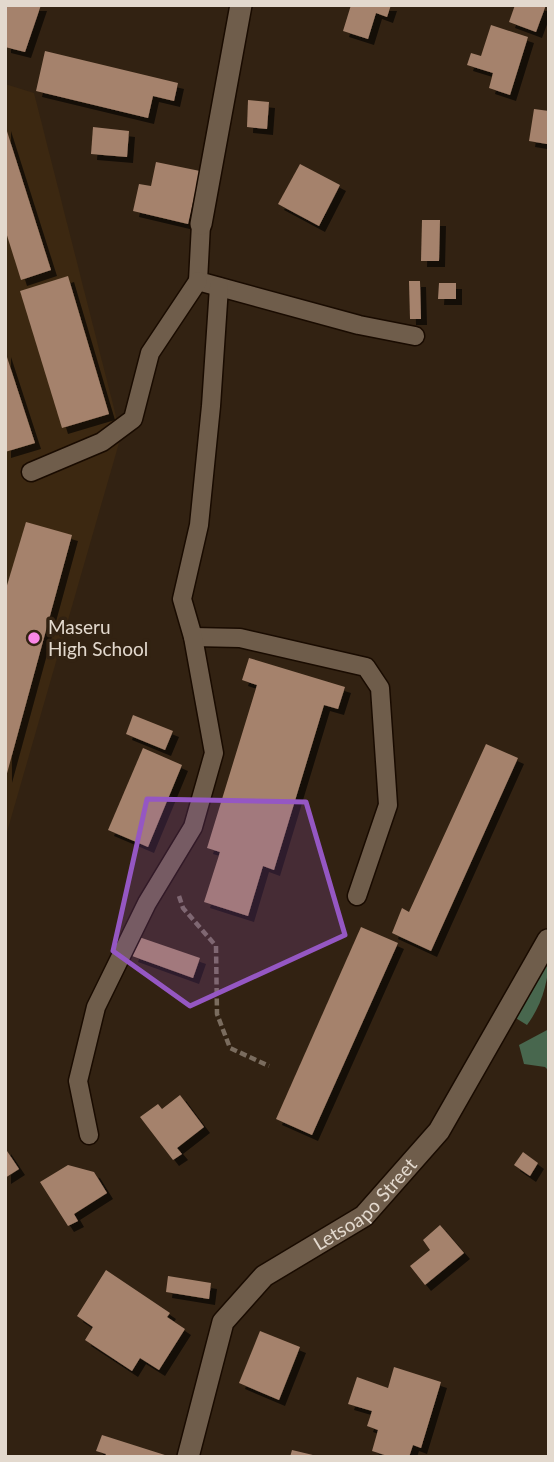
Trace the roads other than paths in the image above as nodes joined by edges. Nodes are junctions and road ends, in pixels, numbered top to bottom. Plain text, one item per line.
1 (241, 5) edge
2 (201, 224) joint
3 (198, 281) junction
4 (219, 287) junction
5 (415, 336) dead end
6 (31, 472) dead end
7 (193, 637) junction
8 (357, 896) dead end
9 (548, 940) edge
10 (89, 1135) dead end
11 (188, 1457) edge

1 - 2 street
2 - 3 lane
3 - 4 lane
3 - 6 lane
4 - 5 lane
4 - 7 lane
7 - 8 lane
7 - 10 lane
9 - 11 street, Letsoapo Street

